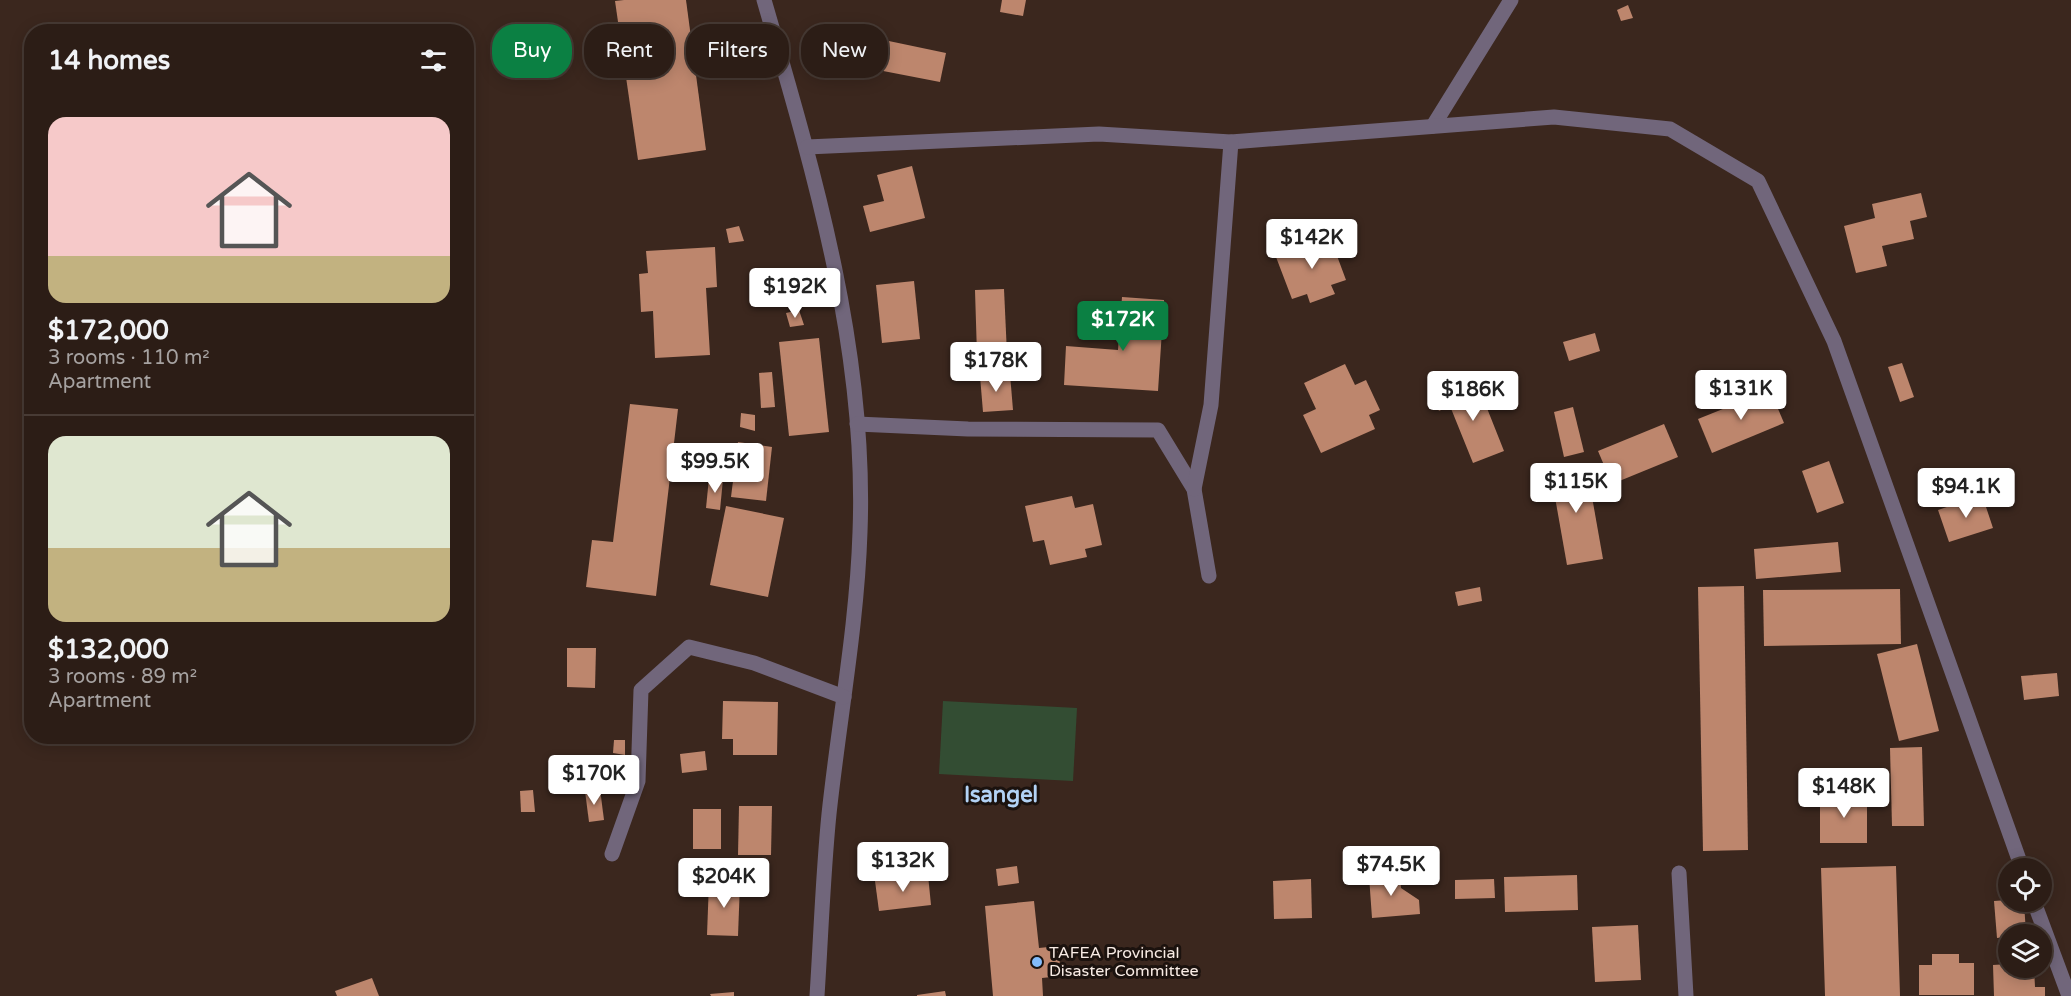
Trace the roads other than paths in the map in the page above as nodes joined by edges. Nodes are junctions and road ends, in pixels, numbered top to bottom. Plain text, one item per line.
1 (764, 0) edge
2 (1511, 0) edge
3 (1433, 126) junction
4 (1231, 142) junction
5 (807, 147) junction
6 (857, 424) junction
7 (1194, 489) junction
8 (1209, 576) dead end
9 (844, 698) junction
10 (612, 854) dead end
11 (2018, 858) edge
12 (1679, 873) dead end
13 (2038, 912) edge
14 (817, 996) edge
15 (1686, 996) edge
16 (2069, 996) edge

1 - 5 street
2 - 3 street
3 - 4 street
3 - 11 street
4 - 5 street
4 - 7 street
5 - 6 street
6 - 7 street
6 - 9 street
7 - 8 street
9 - 10 street
9 - 14 street
12 - 15 street
13 - 16 street

